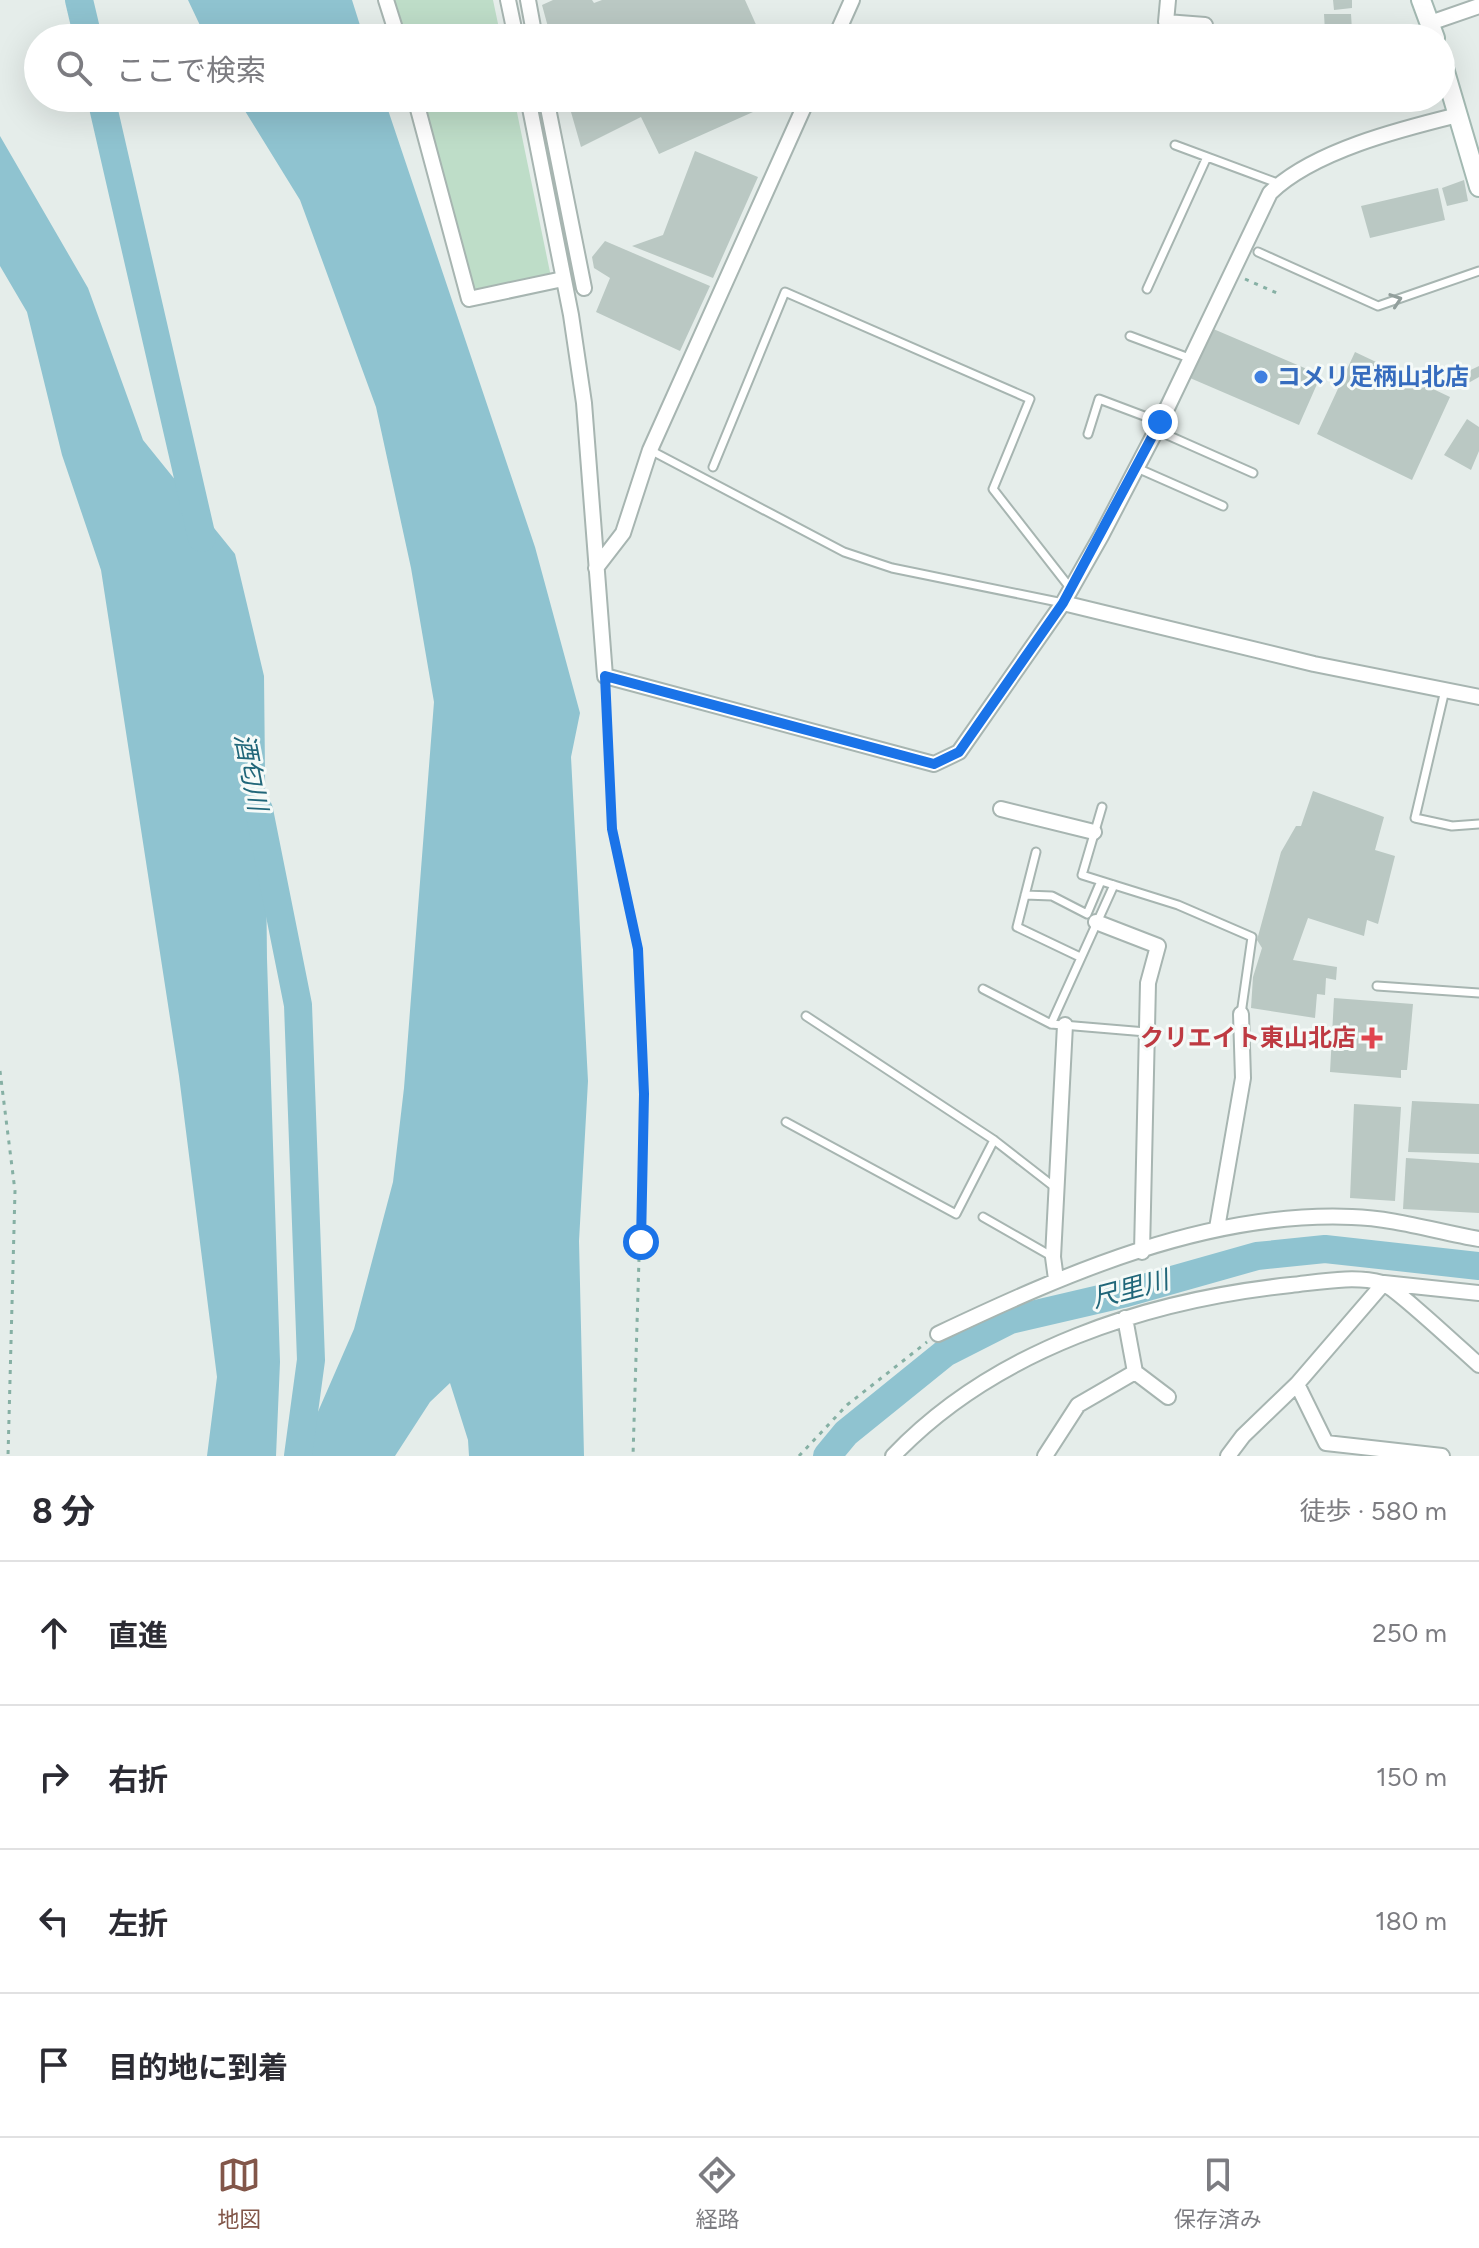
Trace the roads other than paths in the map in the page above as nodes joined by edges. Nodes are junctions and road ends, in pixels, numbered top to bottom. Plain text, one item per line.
1 (386, 0) edge
2 (508, 0) edge
3 (528, 0) edge
4 (852, 0) edge
5 (1168, 0) edge
6 (1421, 0) edge
7 (1479, 6) edge
8 (394, 24) edge
9 (513, 24) edge
10 (532, 24) edge
11 (841, 24) edge
12 (1192, 24) edge
13 (1431, 24) edge
14 (1444, 24) edge
15 (1455, 105) edge
16 (419, 112) edge
17 (531, 112) edge
18 (549, 112) edge
19 (802, 112) edge
20 (1458, 115) junction
21 (1175, 145) dead end
22 (1474, 151) edge
23 (1207, 157) junction
24 (1280, 184) junction
25 (1479, 187) edge
26 (1258, 252) dead end
27 (1479, 271) edge
28 (563, 279) junction
29 (584, 288) dead end
30 (1147, 289) dead end
31 (1130, 336) dead end
32 (1189, 358) junction
33 (1158, 426) junction
34 (1088, 434) dead end
35 (650, 450) junction
36 (713, 467) dead end
37 (1137, 468) junction
38 (1253, 473) dead end
39 (1223, 506) dead end
40 (596, 568) junction
41 (1071, 589) junction
42 (1063, 603) junction
43 (1445, 690) junction
44 (1479, 697) edge
45 (1102, 807) dead end
46 (1001, 809) dead end
47 (1479, 824) edge
48 (1094, 832) junction
49 (1036, 852) dead end
50 (1101, 881) junction
51 (1114, 885) junction
52 (1025, 895) junction
53 (1096, 922) junction
54 (1080, 957) junction
55 (1377, 986) dead end
56 (983, 989) dead end
57 (1479, 993) edge
58 (1241, 1014) joint
59 (806, 1016) dead end
60 (1058, 1024) junction
61 (1146, 1032) junction
62 (786, 1122) dead end
63 (994, 1140) junction
64 (1059, 1190) junction
65 (983, 1217) dead end
66 (1217, 1228) junction
67 (1479, 1239) edge
68 (1142, 1252) junction
69 (1053, 1257) junction
70 (1056, 1279) junction
71 (1384, 1283) junction
72 (1479, 1293) edge
73 (1125, 1318) junction
74 (938, 1334) road end
75 (1479, 1365) edge
76 (1135, 1372) junction
77 (1297, 1384) junction
78 (1168, 1397) dead end
79 (893, 1456) edge
80 (1045, 1456) edge
81 (1228, 1456) edge
82 (1442, 1456) edge

1 - 8 street
2 - 9 street
3 - 10 street
4 - 11 street
5 - 12 street
6 - 13 main road
7 - 14 street
15 - 20 main road
16 - 28 street
17 - 28 street
18 - 29 street
19 - 35 street
20 - 22 main road
20 - 24 street
21 - 23 lane
22 - 25 main road
23 - 24 lane
23 - 30 lane
24 - 32 street
26 -> 27 lane
28 - 40 street
31 - 32 lane
32 - 33 street
33 - 34 lane
33 - 37 street
33 - 38 lane
35 - 40 street
35 - 42 lane
36 - 41 lane
37 - 39 lane
37 - 41 street
40 - 42 street
41 - 42 street
42 - 43 street
43 - 44 street
43 - 47 lane
45 - 48 lane
46 - 48 street
48 - 50 lane
49 - 52 lane
50 - 51 lane
50 - 52 lane
51 - 53 lane
51 - 58 lane
52 - 54 lane
53 - 54 lane
53 - 61 street
54 - 60 lane
55 - 57 lane
56 - 60 lane
58 - 66 street
59 - 63 lane
60 - 61 lane
60 - 64 street
61 - 68 street
62 - 63 lane
63 - 64 lane
64 - 69 street
65 - 69 lane
66 - 67 street
66 - 68 street
68 - 70 street
69 - 70 street
70 - 74 street
71 - 72 street
71 - 73 street
71 - 75 street
71 - 77 street
73 - 76 street
73 - 79 street
76 - 78 street
76 - 80 street
77 - 81 street
77 - 82 street

